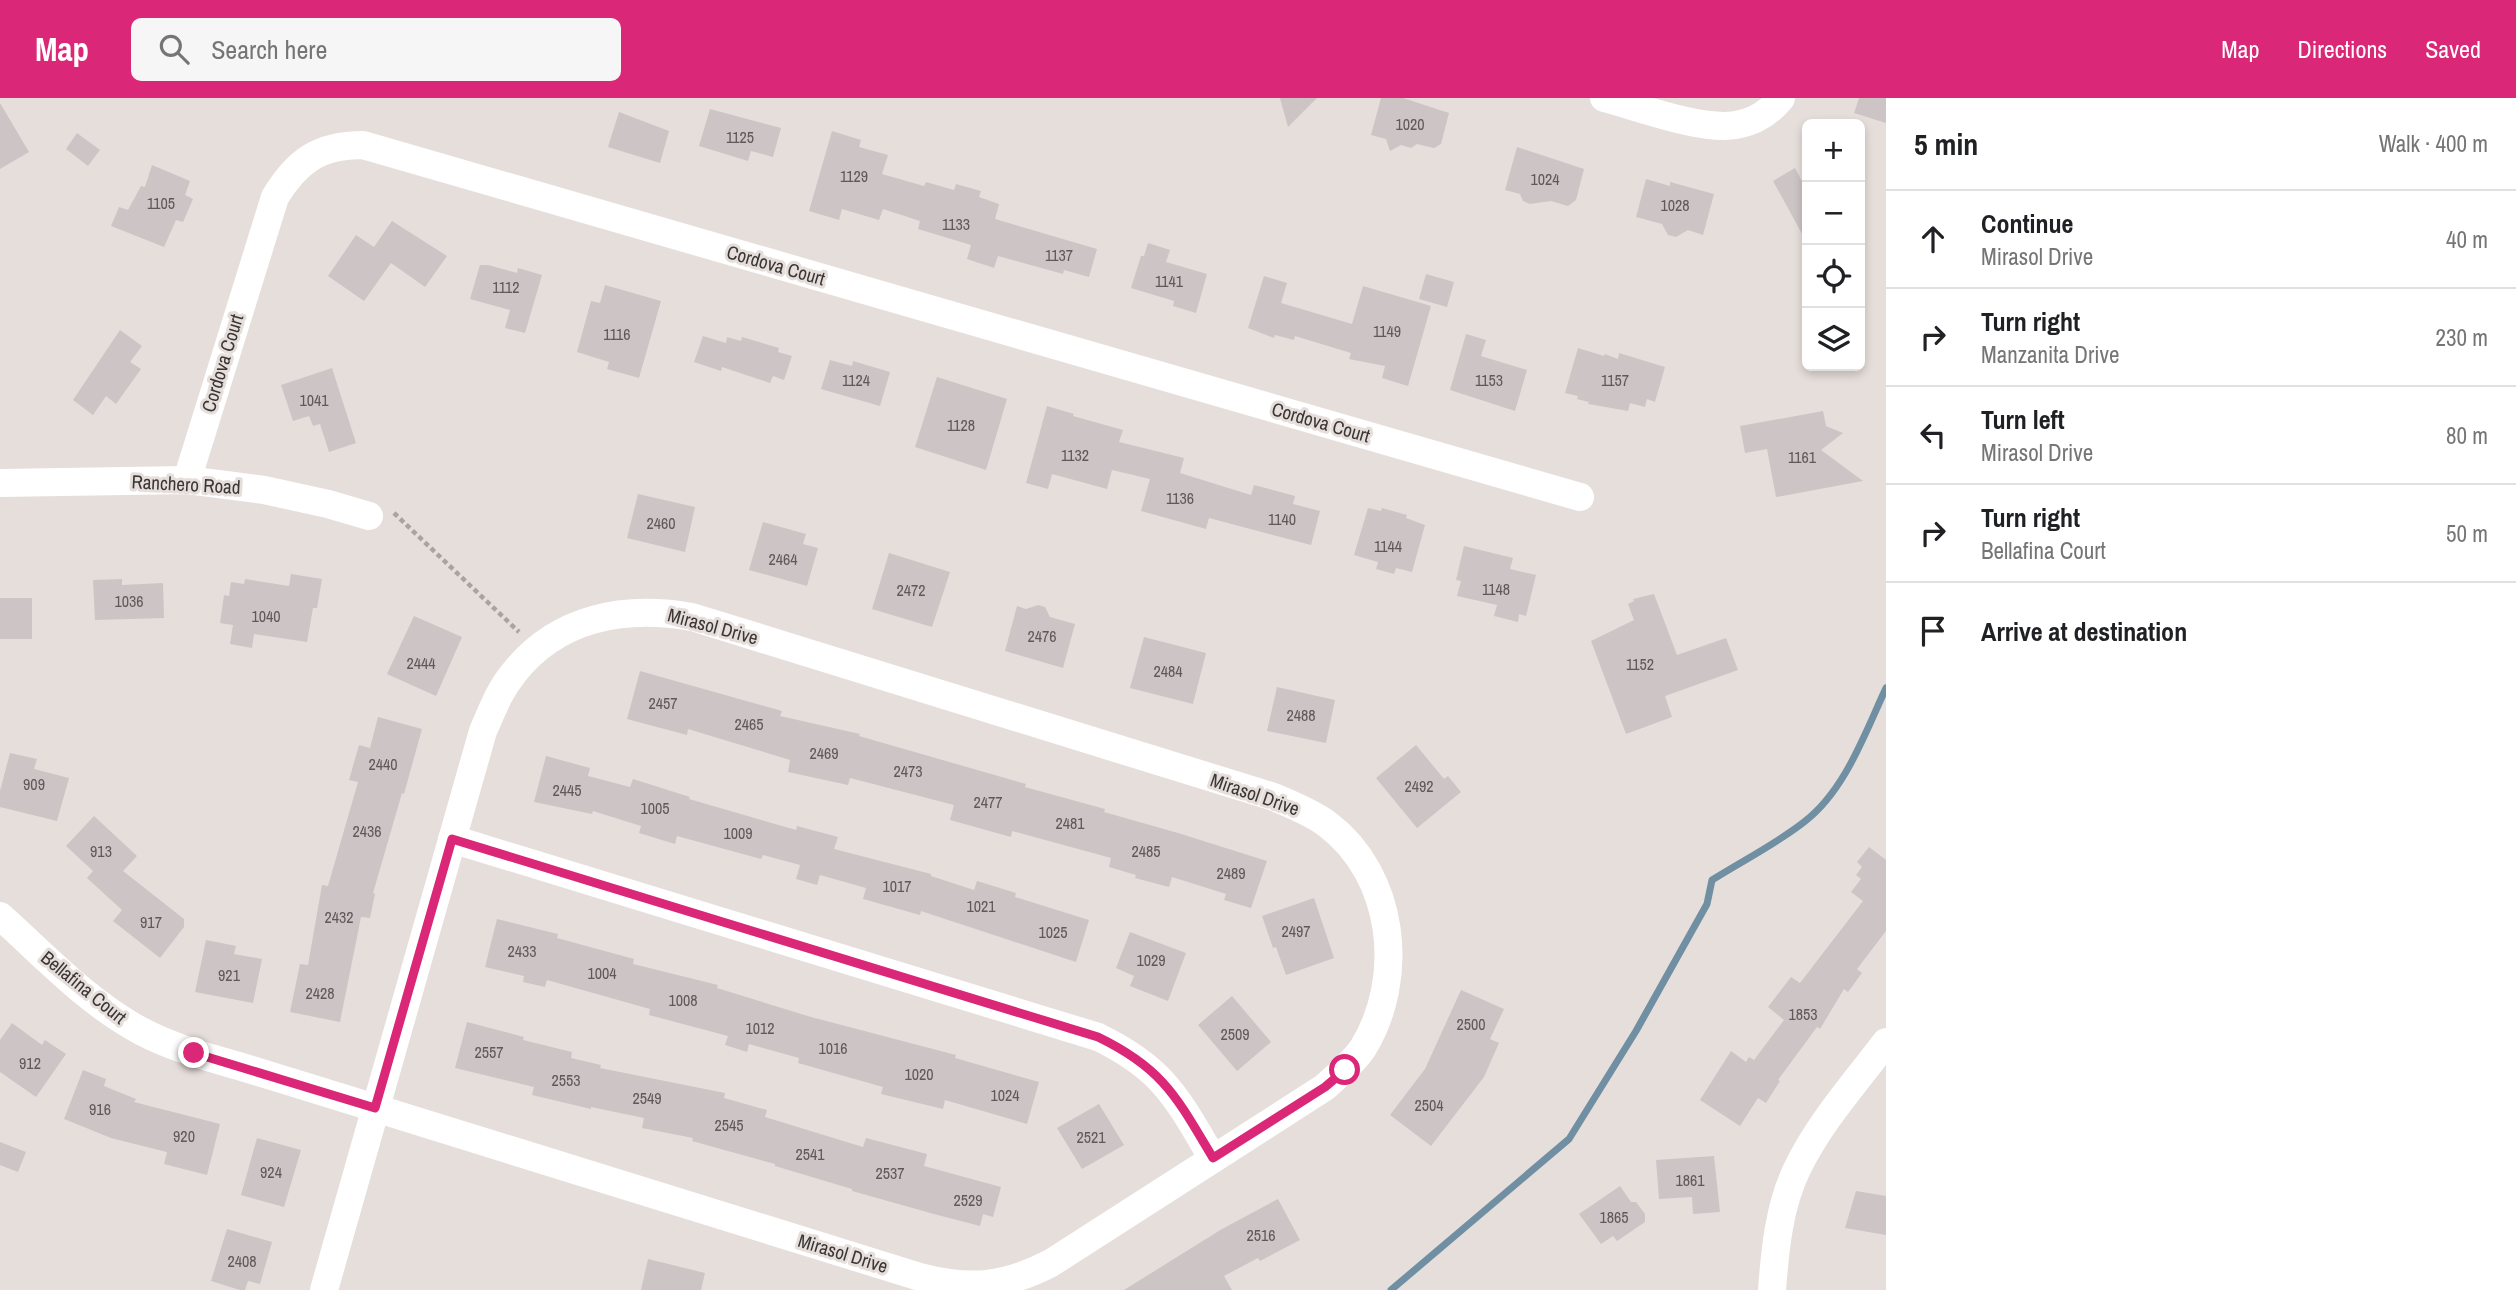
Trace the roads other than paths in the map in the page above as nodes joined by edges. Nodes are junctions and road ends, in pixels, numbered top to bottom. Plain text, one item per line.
1 (1604, 98) edge
2 (1782, 98) edge
3 (187, 480) junction
4 (0, 483) edge
5 (1580, 497) dead end
6 (380, 510) road end
7 (452, 839) junction
8 (0, 916) edge
9 (1886, 1042) edge
10 (375, 1108) junction
11 (1213, 1158) junction
12 (324, 1290) edge
13 (1772, 1290) edge

1 - 2 street
3 - 4 street, Ranchero Road
3 - 5 street, Cordova Court
3 - 6 street, Ranchero Road
7 - 10 street, Mirasol Drive
7 - 11 street
7 - 11 street, Mirasol Drive
8 - 10 street, Bellafina Court
9 - 13 street
10 - 11 street, Mirasol Drive
10 - 12 street, Mirasol Drive

